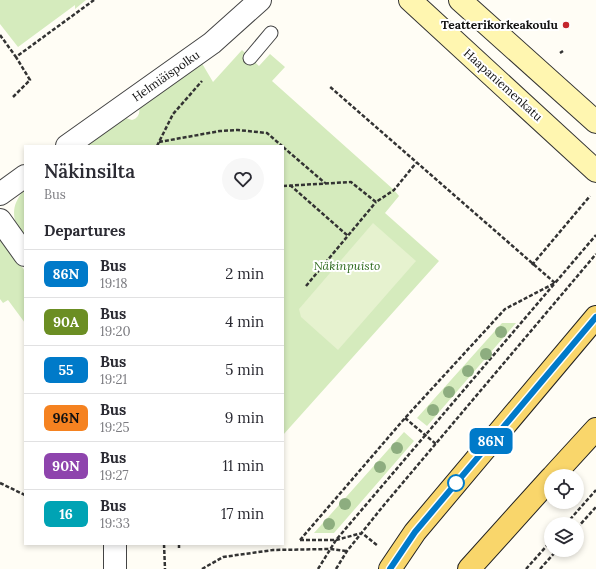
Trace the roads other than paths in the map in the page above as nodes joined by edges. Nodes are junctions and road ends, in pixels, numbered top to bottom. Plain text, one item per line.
1 (260, 0) edge
2 (410, 0) edge
3 (460, 0) edge
4 (271, 33) dead end
5 (250, 58) dead end
6 (596, 122) edge
7 (68, 145) edge
8 (596, 171) edge
9 (24, 177) edge
10 (0, 194) edge
11 (0, 220) edge
12 (24, 254) edge
13 (596, 317) edge
14 (596, 429) edge
15 (559, 469) edge
16 (544, 486) edge
17 (115, 545) edge
18 (115, 569) edge
19 (390, 569) edge
20 (469, 569) edge

1 - 7 street, Helmiäispolku
2 - 8 main road, Haapaniemenkatu
3 - 6 main road
4 - 5 lane
9 - 10 street
11 - 12 street
13 - 19 main road
14 - 15 main road
16 - 20 main road
17 - 18 street

